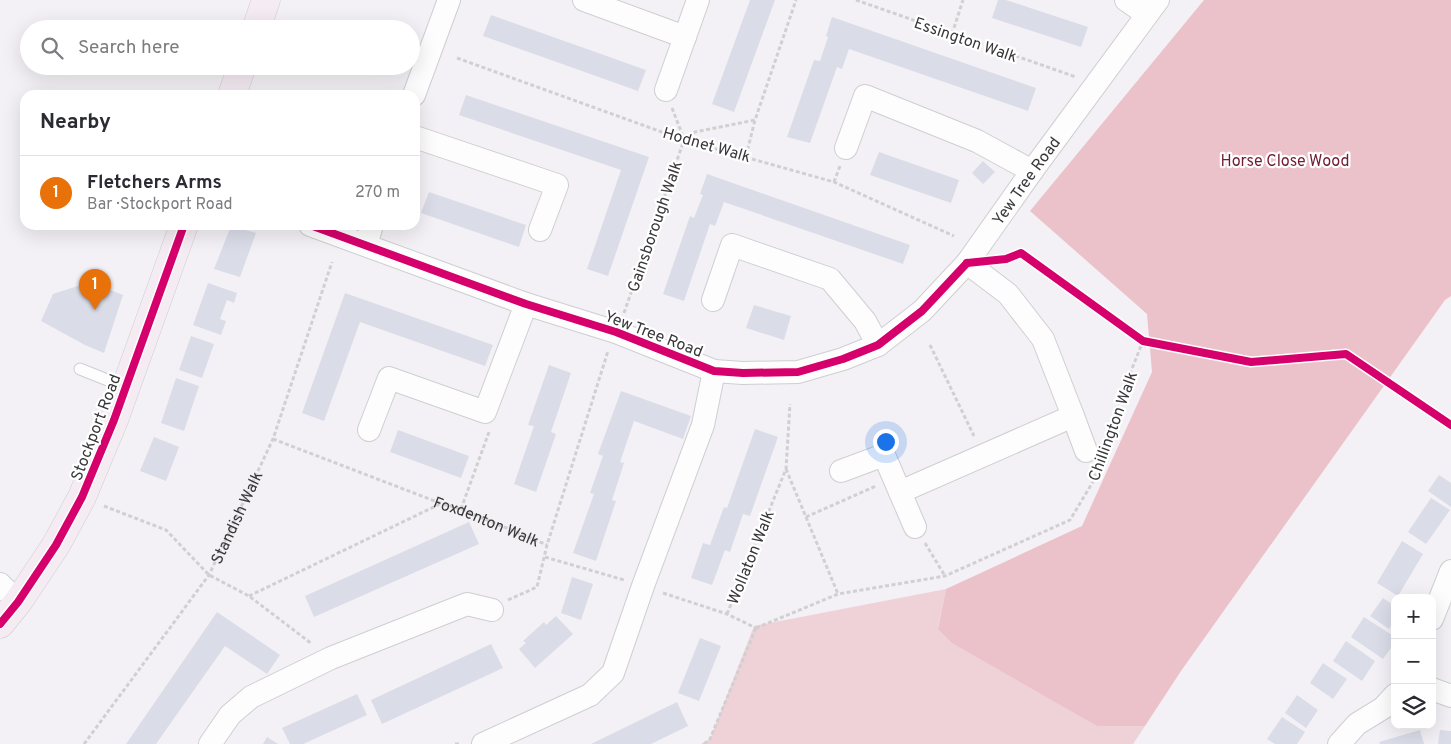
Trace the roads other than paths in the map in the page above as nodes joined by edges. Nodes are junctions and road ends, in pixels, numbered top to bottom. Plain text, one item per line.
1 (266, 0) edge
2 (449, 0) edge
3 (584, 0) edge
4 (698, 0) edge
5 (1126, 0) edge
6 (1152, 7) edge
7 (259, 20) edge
8 (685, 37) junction
9 (239, 75) edge
10 (234, 90) edge
11 (416, 90) edge
12 (666, 90) road end
13 (420, 139) edge
14 (846, 148) dead end
15 (1032, 171) junction
16 (182, 230) edge
17 (340, 230) edge
18 (540, 230) dead end
19 (369, 235) edge
20 (967, 263) junction
21 (713, 300) dead end
22 (526, 304) junction
23 (878, 346) junction
24 (80, 369) dead end
25 (714, 371) junction
26 (125, 388) junction
27 (1073, 416) junction
28 (369, 430) dead end
29 (1096, 453) road end
30 (841, 471) dead end
31 (897, 485) junction
32 (915, 527) road end
33 (1451, 571) edge
34 (9, 593) edge
35 (1436, 609) edge
36 (492, 610) road end
37 (0, 624) edge
38 (1436, 690) edge
39 (1451, 696) edge
40 (1391, 699) edge
41 (210, 744) edge
42 (483, 744) edge
43 (1339, 744) edge

1 - 7 highway
2 - 11 street
3 - 8 street
4 - 8 street
5 - 6 street
6 - 15 street, Yew Tree Road
8 - 12 street
9 - 10 highway
13 - 18 street
14 - 15 street
15 - 20 street, Yew Tree Road
16 - 26 highway, Stockport Road
17 - 19 street, Yew Tree Road
19 - 22 street, Yew Tree Road
20 - 23 street, Yew Tree Road
20 - 27 street
21 - 23 street
22 - 25 street, Yew Tree Road
22 - 28 street
23 - 25 street, Yew Tree Road
24 - 26 lane
25 - 42 street
26 - 34 highway, Stockport Road
27 - 29 street
27 - 31 street
30 - 31 street
31 - 32 street
33 - 35 street
34 - 37 highway, Stockport Road
36 - 41 street
38 - 39 street
40 - 43 street

